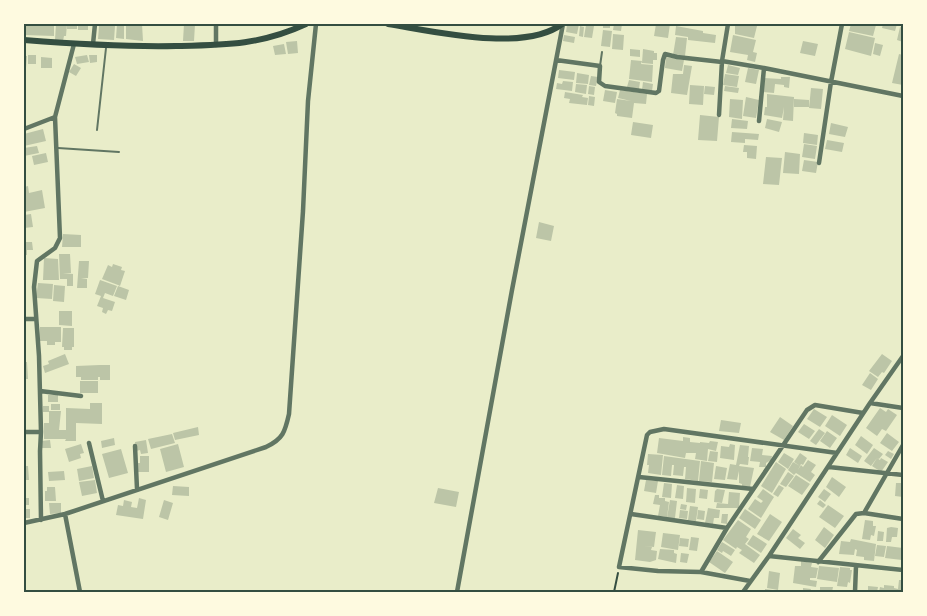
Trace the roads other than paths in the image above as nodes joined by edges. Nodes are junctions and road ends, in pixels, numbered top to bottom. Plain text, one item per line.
1 (95, 24) edge
2 (216, 24) edge
3 (306, 24) edge
4 (316, 24) edge
5 (388, 24) edge
6 (562, 24) edge
7 (728, 24) edge
8 (842, 24) edge
9 (24, 40) edge
10 (74, 44) junction
11 (93, 44) junction
12 (107, 45) junction
13 (216, 45) junction
14 (602, 52) dead end
15 (556, 60) junction
16 (722, 61) junction
17 (600, 66) junction
18 (764, 68) junction
19 (831, 82) junction
20 (903, 96) edge
21 (719, 115) dead end
22 (55, 117) junction
23 (759, 122) dead end
24 (24, 129) edge
25 (96, 130) dead end
26 (56, 148) junction
27 (119, 152) dead end
28 (819, 163) dead end
29 (24, 319) edge
30 (36, 319) junction
31 (903, 356) edge
32 (40, 391) junction
33 (81, 396) dead end
34 (870, 403) junction
35 (903, 408) edge
36 (863, 413) junction
37 (24, 432) edge
38 (41, 432) junction
39 (89, 443) dead end
40 (903, 445) edge
41 (135, 446) dead end
42 (783, 447) junction
43 (837, 453) junction
44 (901, 453) edge
45 (829, 467) junction
46 (888, 473) junction
47 (903, 475) edge
48 (639, 477) junction
49 (753, 489) junction
50 (137, 490) junction
51 (103, 501) junction
52 (864, 513) junction
53 (65, 514) junction
54 (631, 514) junction
55 (903, 519) edge
56 (41, 520) junction
57 (24, 523) edge
58 (727, 528) junction
59 (769, 556) junction
60 (818, 562) junction
61 (856, 566) junction
62 (903, 570) edge
63 (701, 572) junction
64 (750, 581) junction
65 (80, 592) edge
66 (457, 592) edge
67 (743, 592) edge
68 (855, 592) edge

1 - 11 street
2 - 13 street
3 - 13 main road
4 - 50 street
5 - 6 main road
6 - 15 street
7 - 16 street
8 - 19 street
9 - 10 main road
10 - 11 main road
10 - 22 street
11 - 12 main road
12 - 13 main road
12 - 25 lane
14 - 17 lane
15 - 17 street
15 - 66 street
16 - 17 street
16 - 18 street
16 - 21 street
18 - 19 street
18 - 23 street
19 - 20 street
19 - 28 street
22 - 24 street
22 - 26 street
26 - 27 lane
26 - 30 street
29 - 30 street
30 - 32 street
31 - 34 street
32 - 33 street
32 - 38 street
34 - 35 street
34 - 36 street
36 - 42 street
36 - 43 street
37 - 38 street
38 - 56 street
39 - 51 street
40 - 44 street
41 - 50 street
42 - 43 street
42 - 48 street
42 - 49 street
43 - 45 street
44 - 46 street
45 - 46 street
45 - 59 street
46 - 47 street
46 - 52 street
48 - 49 street
48 - 54 street
49 - 58 street
50 - 51 street
51 - 53 street
52 - 55 street
52 - 60 street
53 - 56 street
53 - 65 street
54 - 58 street
54 - 63 street
56 - 57 street
58 - 63 street
59 - 60 street
59 - 64 street
60 - 61 street
61 - 62 street
61 - 68 street
63 - 64 street
64 - 67 street

